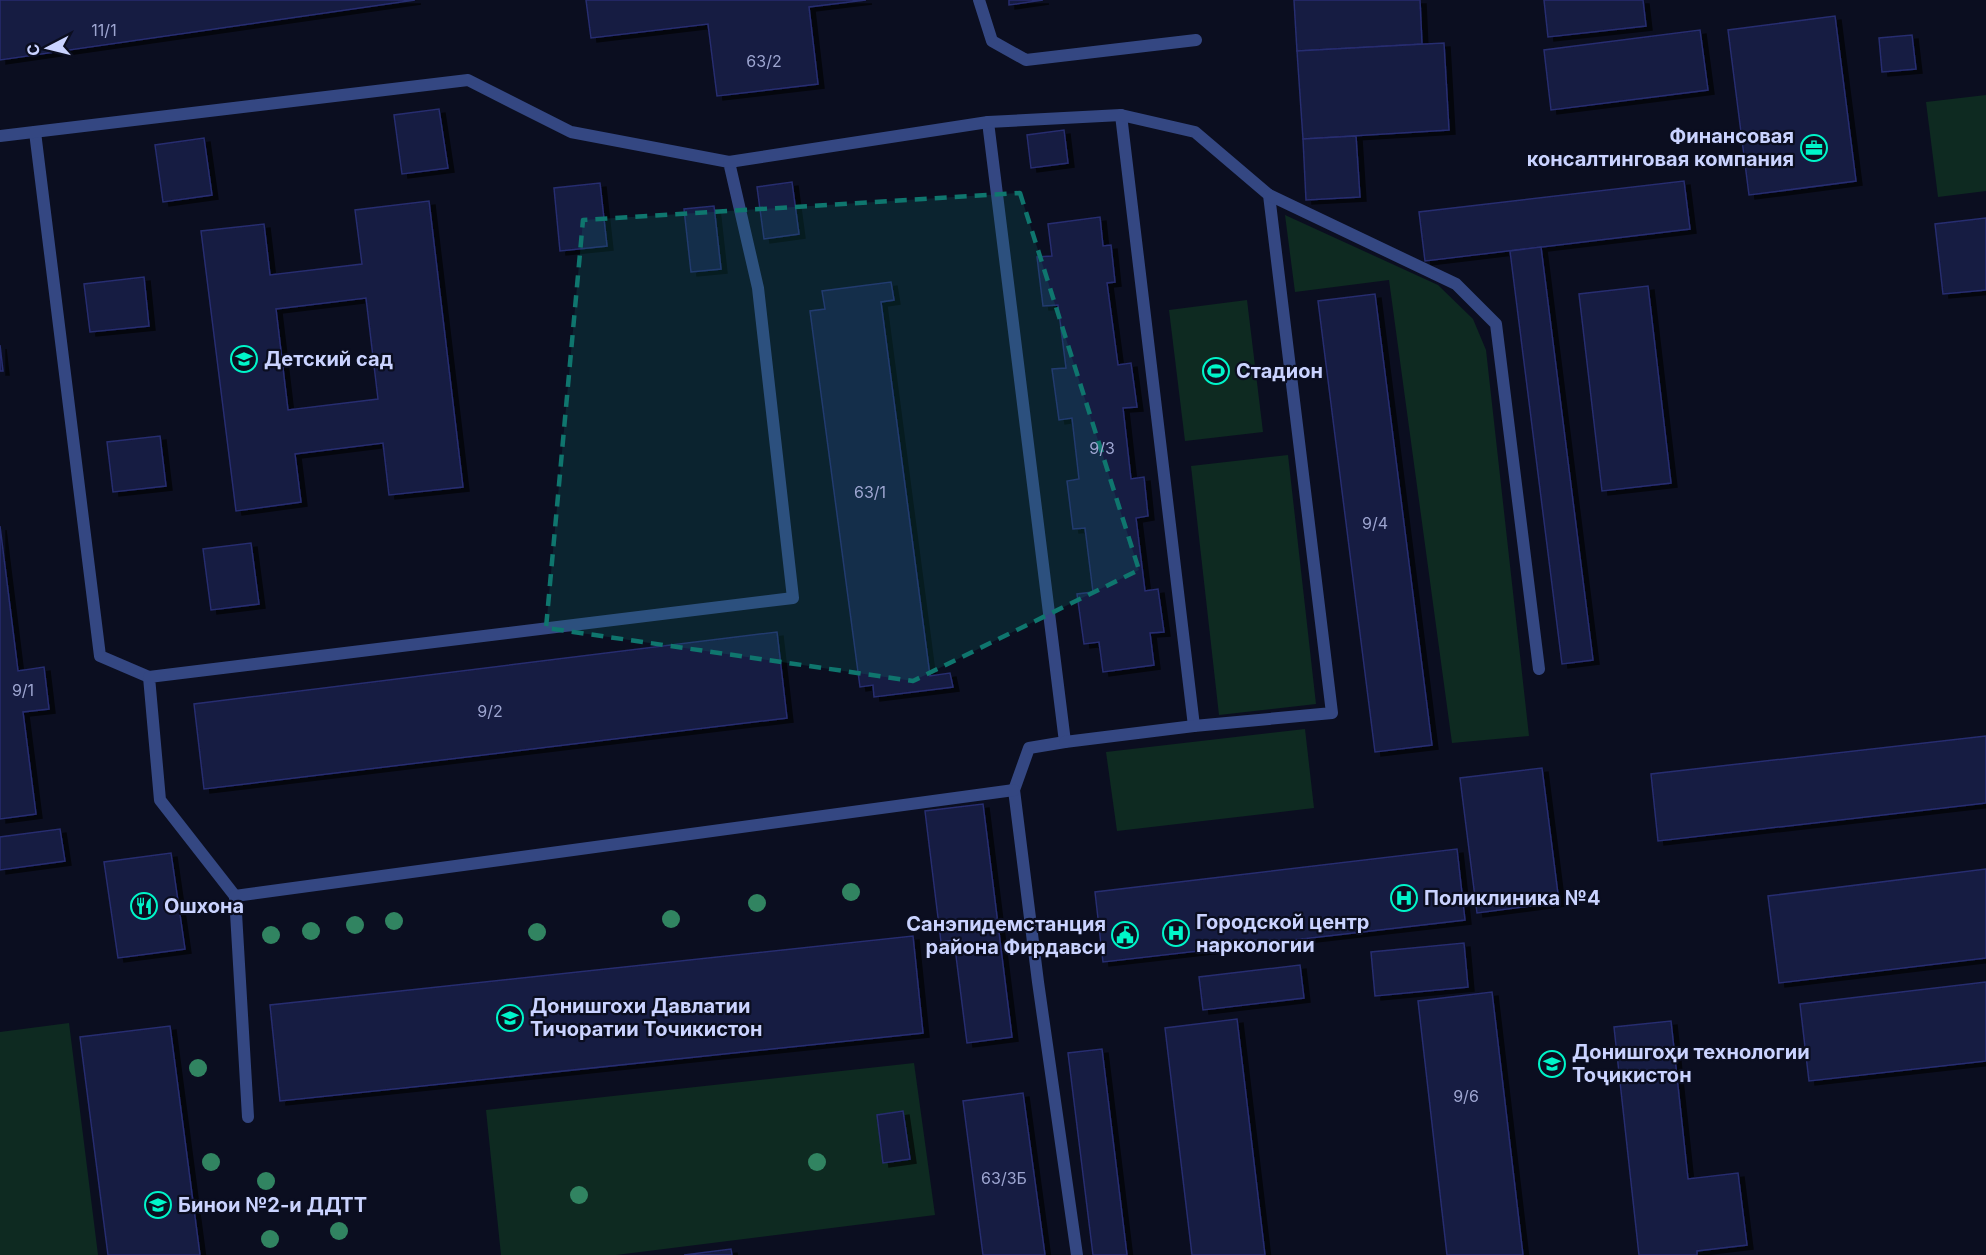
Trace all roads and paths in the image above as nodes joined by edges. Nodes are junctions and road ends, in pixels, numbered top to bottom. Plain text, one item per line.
1 (979, 0) edge
2 (1196, 40) dead end
3 (1121, 115) junction
4 (988, 122) junction
5 (35, 132) junction
6 (0, 136) edge
7 (729, 162) junction
8 (1269, 195) junction
9 (1539, 669) dead end
10 (149, 677) junction
11 (1194, 726) junction
12 (1065, 742) junction
13 (1014, 790) junction
14 (235, 896) junction
15 (248, 1118) dead end
16 (1077, 1255) edge

1 - 2 lane
3 - 4 lane
3 - 8 lane
3 - 11 lane
4 - 7 lane
4 - 12 lane
5 - 6 lane
5 - 7 lane
5 - 10 lane
7 - 10 lane
8 - 9 lane
8 - 11 lane
10 - 14 lane
11 - 12 lane
12 - 13 lane
13 - 14 lane
13 - 16 lane
14 - 15 lane

